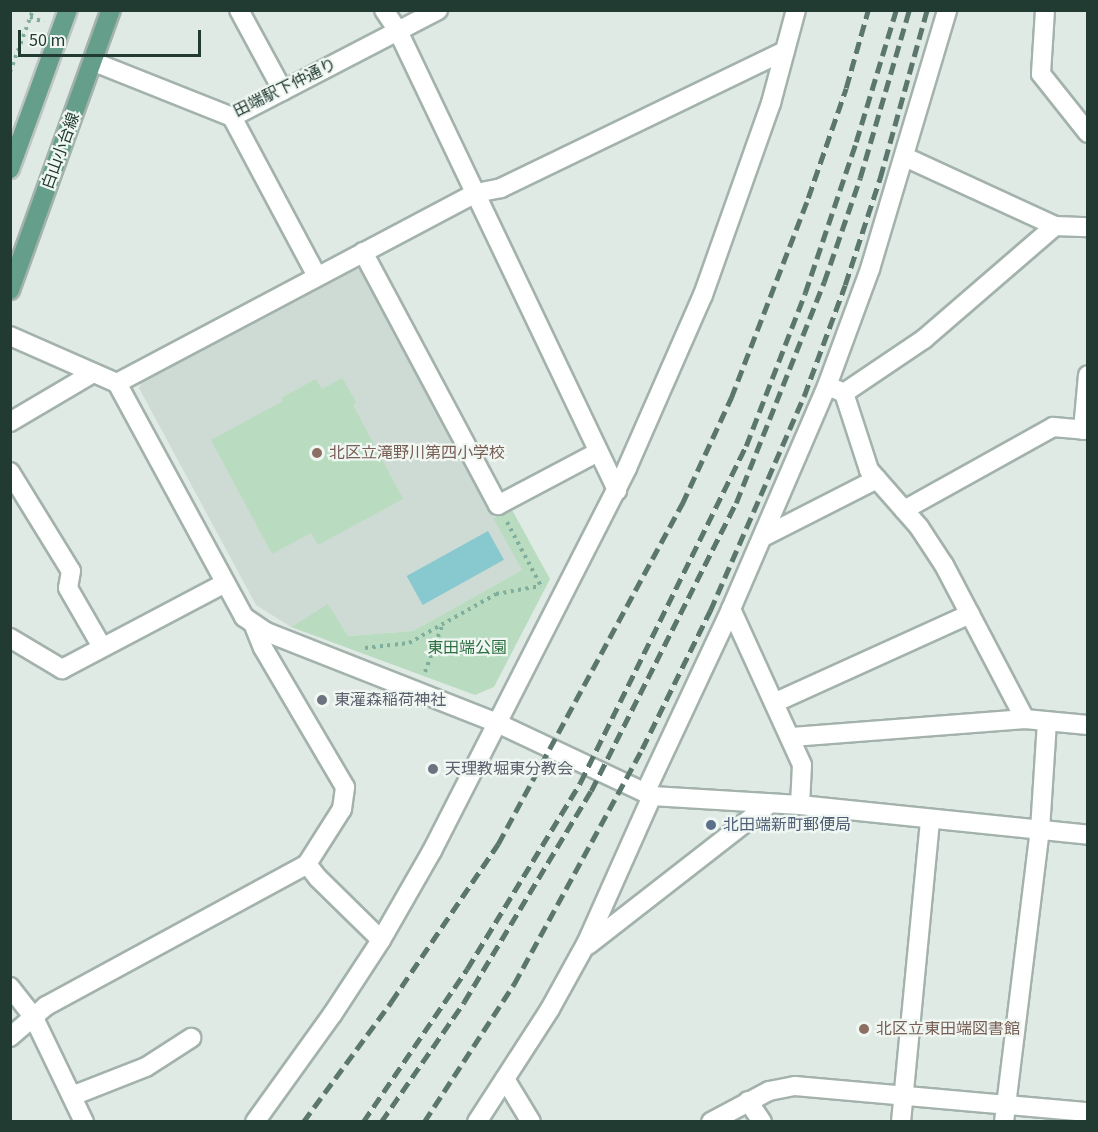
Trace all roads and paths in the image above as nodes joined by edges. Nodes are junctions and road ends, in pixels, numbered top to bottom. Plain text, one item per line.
1 (33, 10) edge
2 (68, 10) edge
3 (111, 10) edge
4 (239, 10) edge
5 (384, 10) edge
6 (438, 10) edge
7 (796, 10) edge
8 (948, 10) edge
9 (1045, 10) edge
10 (398, 31) junction
11 (785, 51) junction
12 (94, 62) junction
13 (10, 72) edge
14 (283, 91) junction
15 (232, 117) junction
16 (1088, 133) edge
17 (905, 157) junction
18 (10, 169) edge
19 (476, 194) junction
20 (1055, 226) junction
21 (1088, 227) edge
22 (363, 252) junction
23 (317, 276) junction
24 (10, 290) edge
25 (10, 336) edge
26 (93, 373) junction
27 (1088, 375) edge
28 (117, 383) junction
29 (836, 390) junction
30 (10, 422) edge
31 (1085, 430) edge
32 (598, 452) junction
33 (10, 472) edge
34 (877, 479) junction
35 (616, 490) junction
36 (498, 505) junction
37 (904, 510) junction
38 (762, 537) junction
39 (225, 583) junction
40 (540, 586) junction
41 (545, 589) dead end
42 (731, 609) junction
43 (970, 614) junction
44 (442, 625) junction
45 (254, 626) junction
46 (10, 638) edge
47 (102, 647) junction
48 (354, 649) dead end
49 (423, 678) dead end
50 (776, 702) junction
51 (1025, 719) junction
52 (1047, 721) junction
53 (497, 723) junction
54 (1088, 725) edge
55 (792, 736) junction
56 (649, 794) junction
57 (769, 804) junction
58 (800, 805) junction
59 (930, 820) junction
60 (1040, 830) junction
61 (1088, 835) edge
62 (307, 864) junction
63 (381, 940) junction
64 (583, 948) junction
65 (10, 987) edge
66 (33, 1016) junction
67 (10, 1037) edge
68 (191, 1038) dead end
69 (505, 1079) junction
70 (903, 1095) junction
71 (72, 1096) junction
72 (748, 1101) junction
73 (1088, 1112) edge
74 (1005, 1113) edge
75 (84, 1122) edge
76 (255, 1122) edge
77 (477, 1122) edge
78 (531, 1122) edge
79 (711, 1122) edge
80 (762, 1122) edge
81 (901, 1122) edge

1 - 13 path
2 - 18 main road, bridge
3 - 12 main road, 白山小台線
4 - 14 street
5 - 10 street
6 - 10 street, 田端駅下仲通り
7 - 11 street
8 - 17 street
9 - 16 street
10 - 14 street, 田端駅下仲通り
10 - 19 street
11 - 19 street
11 - 35 street
12 - 15 street, 田端駅下仲通り
12 - 24 main road, 白山小台線
14 - 15 street, 田端駅下仲通り
15 - 23 street
17 - 20 street
17 - 29 street
19 - 22 street
19 - 32 street
20 - 21 street
20 - 29 street
22 - 23 street
22 - 36 street
23 - 28 street
25 - 26 street
26 - 28 street
26 - 30 street
27 - 31 street
28 - 39 street
29 - 34 street
29 - 38 street
31 - 37 street
32 - 35 street
32 - 36 street
33 - 47 street
34 - 37 street
34 - 38 street
35 - 53 street
36 - 40 path
37 - 43 street
38 - 42 street
39 - 45 street
39 - 47 street
40 - 41 path
40 - 44 path
42 - 50 street
42 - 56 street
43 - 50 street
43 - 51 street
44 - 48 path
44 - 49 path
45 - 53 street
45 - 62 street
46 - 47 street
50 - 55 street
51 - 52 street
51 - 55 street
52 - 54 street
52 - 60 street
53 - 56 street
53 - 63 street
55 - 58 street
56 - 57 street
56 - 64 street
57 - 58 street
57 - 64 street
58 - 59 street
59 - 60 street
59 - 70 street
60 - 61 street
60 - 74 street
62 - 63 street
62 - 66 street
63 - 76 street
64 - 69 street
65 - 66 street
66 - 67 street
66 - 71 street
68 - 71 street
69 - 77 street
69 - 78 street
70 - 72 street
70 - 74 street
70 - 81 street
71 - 75 street
72 - 79 street
72 - 80 street
73 - 74 street

